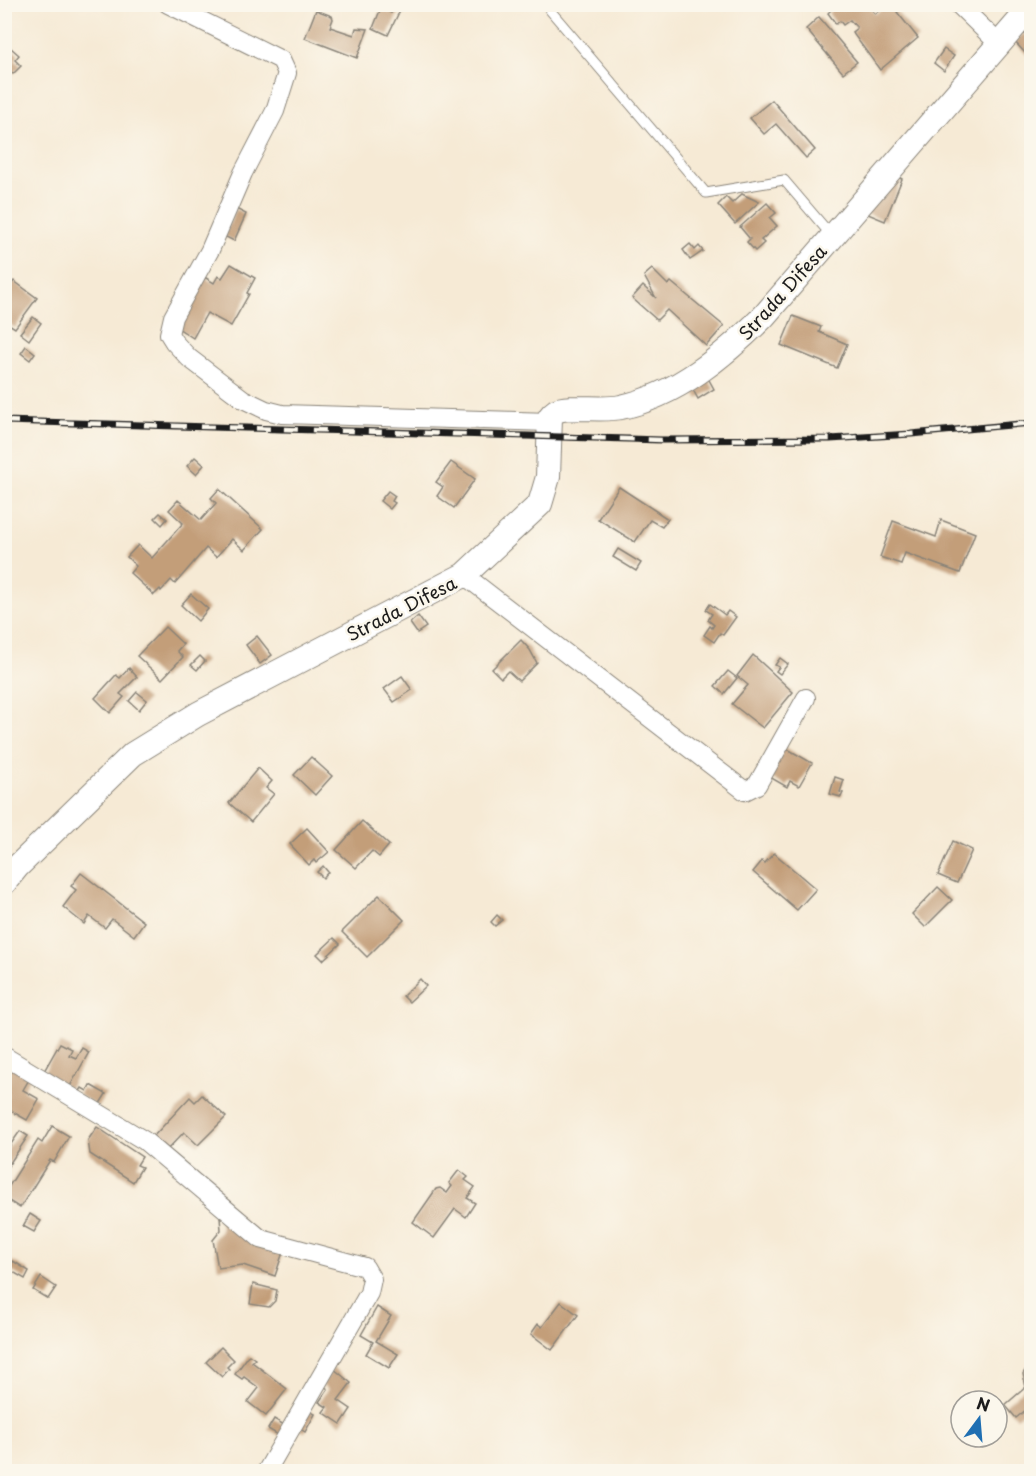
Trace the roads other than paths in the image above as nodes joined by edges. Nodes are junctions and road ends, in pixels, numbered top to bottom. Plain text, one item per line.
1 (168, 4) edge
2 (958, 4) edge
3 (1031, 7) edge
4 (549, 9) dead end
5 (998, 43) junction
6 (832, 237) junction
7 (550, 422) junction
8 (464, 575) junction
9 (806, 698) dead end
10 (4, 883) edge
11 (4, 1056) edge
12 (266, 1472) edge

1 - 7 street
2 - 5 street
3 - 5 street, Strada Difesa
4 - 6 lane
5 - 6 street, Strada Difesa
6 - 7 street, Strada Difesa
7 - 8 street, Strada Difesa
8 - 9 street
8 - 10 street, Strada Difesa
11 - 12 street

